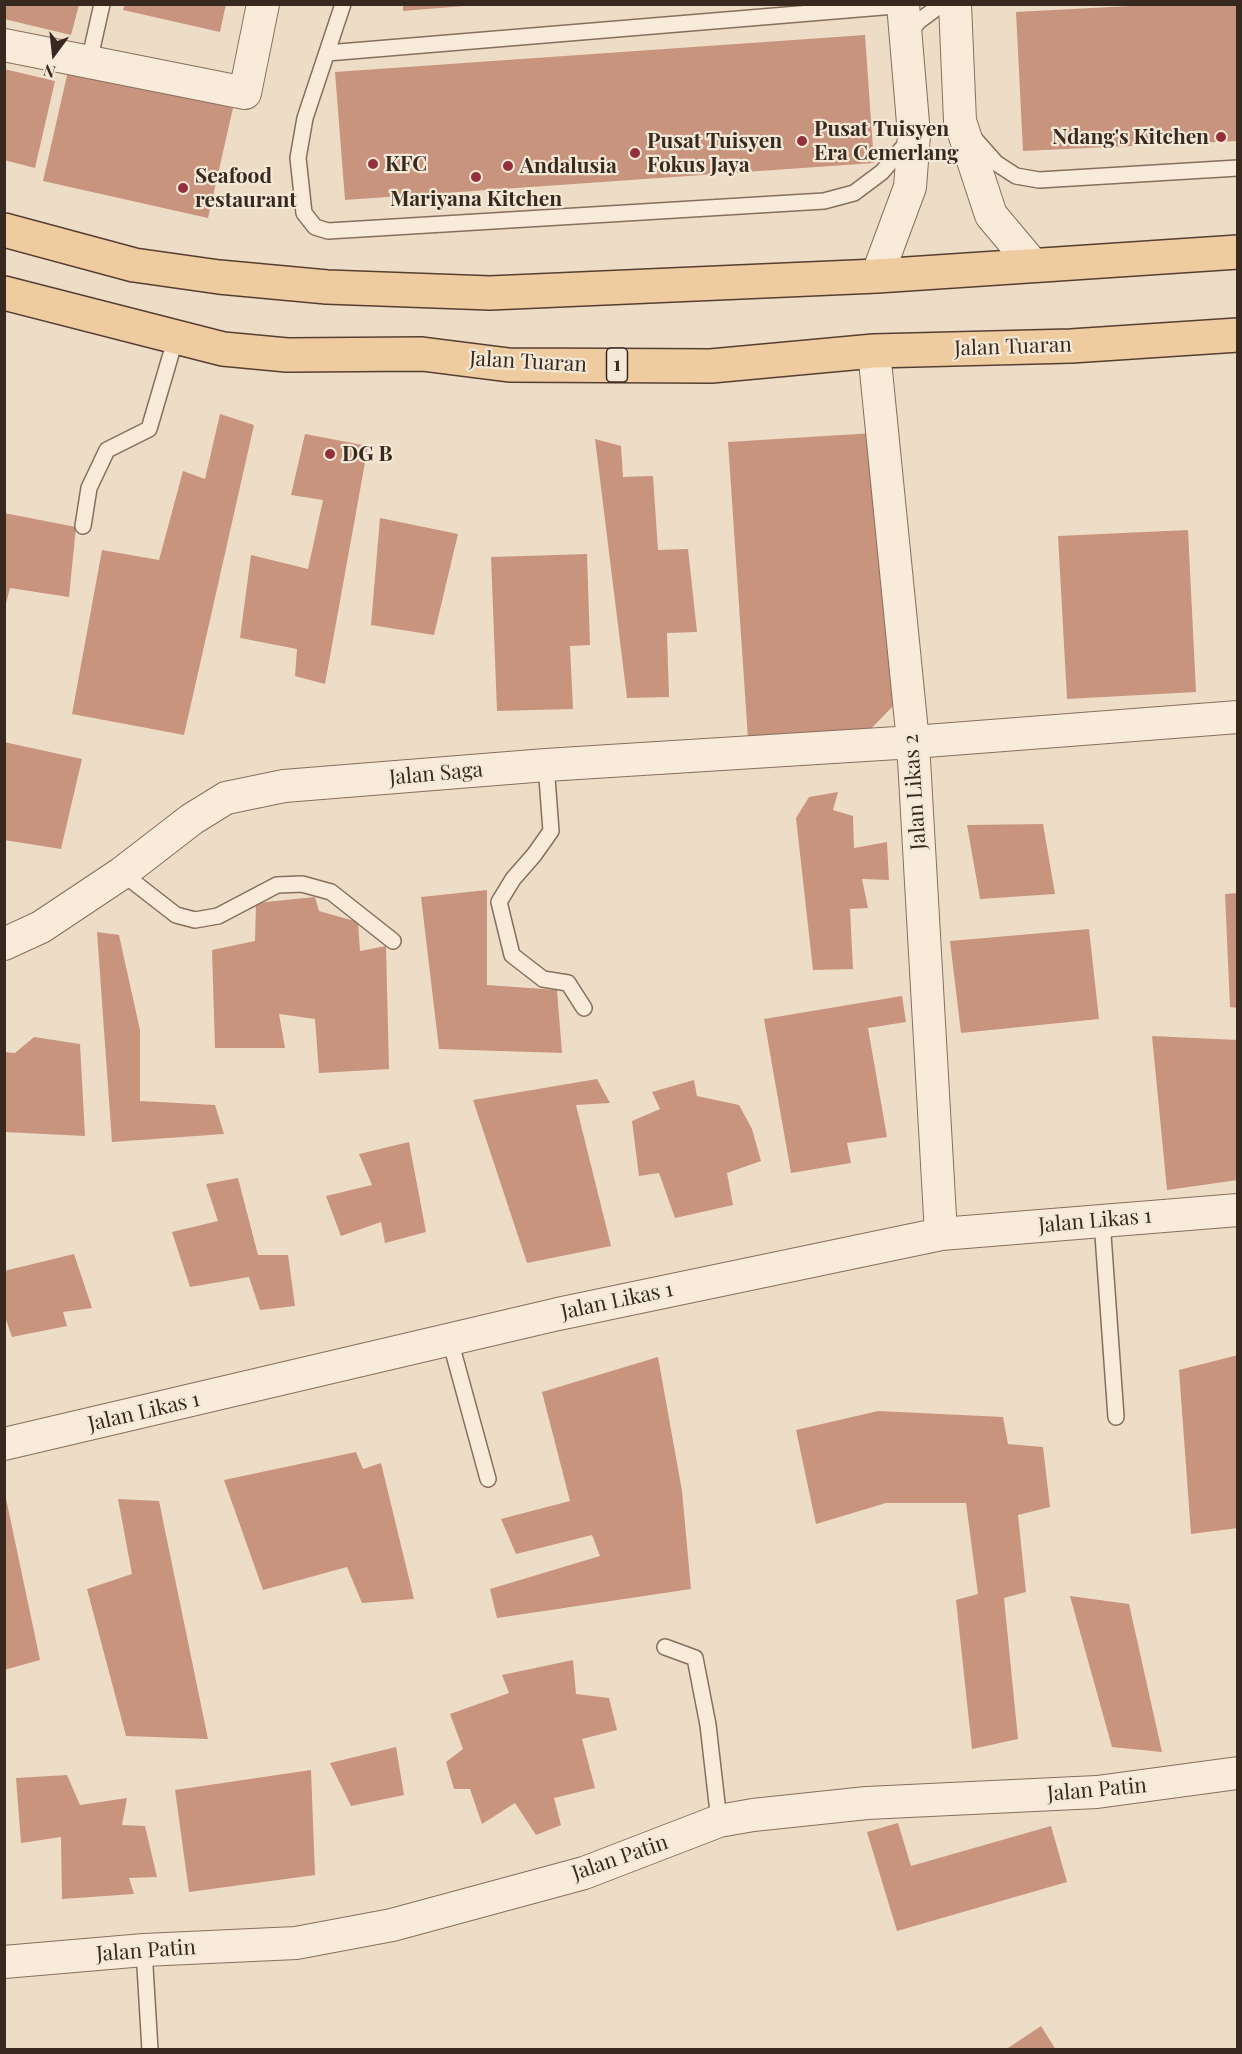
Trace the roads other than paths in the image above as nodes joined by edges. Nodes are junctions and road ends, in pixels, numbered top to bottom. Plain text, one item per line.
1 (102, 4) edge
2 (263, 4) edge
3 (343, 4) edge
4 (942, 4) edge
5 (955, 4) edge
6 (906, 5) edge
7 (905, 38) junction
8 (4, 45) edge
9 (327, 53) junction
10 (89, 62) junction
11 (960, 121) junction
12 (914, 135) junction
13 (1238, 168) edge
14 (4, 230) edge
15 (1238, 252) edge
16 (1033, 265) junction
17 (877, 276) junction
18 (4, 292) edge
19 (1238, 335) edge
20 (177, 337) junction
21 (874, 351) junction
22 (83, 526) dead end
23 (1238, 717) edge
24 (913, 742) junction
25 (546, 765) junction
26 (122, 873) junction
27 (393, 941) dead end
28 (4, 944) edge
29 (584, 1008) dead end
30 (1238, 1210) edge
31 (1102, 1221) junction
32 (941, 1234) junction
33 (450, 1340) junction
34 (1116, 1417) dead end
35 (4, 1444) edge
36 (488, 1479) dead end
37 (665, 1647) dead end
38 (1238, 1773) edge
39 (719, 1821) junction
40 (144, 1950) junction
41 (4, 1962) edge
42 (150, 2049) edge

1 - 10 lane
2 - 10 street
3 - 9 lane
4 - 7 lane
5 - 11 street
6 - 7 street
6 - 9 lane
7 - 12 street
8 - 10 street
9 - 12 lane
11 - 13 lane
11 - 16 street
12 - 17 street
14 - 17 main road
15 - 16 main road
16 - 17 main road
18 - 20 main road, Jalan Tuaran / 1
19 - 21 main road, Jalan Tuaran / 1
20 - 21 main road, Jalan Tuaran / 1
20 - 22 lane
21 - 24 street, Jalan Likas 2
23 - 24 street, Jalan Saga
24 - 25 street, Jalan Saga
24 - 32 street, Jalan Likas 2
25 - 26 street, Jalan Saga
25 - 29 lane
26 - 27 lane
26 - 28 street, Jalan Saga
30 - 31 street, Jalan Likas 1
31 - 32 street, Jalan Likas 1
31 - 34 lane
32 - 33 street, Jalan Likas 1
33 - 35 street, Jalan Likas 1
33 - 36 lane
37 - 39 lane
38 - 39 street, Jalan Patin
39 - 40 street, Jalan Patin
40 - 41 street, Jalan Patin
40 - 42 lane

